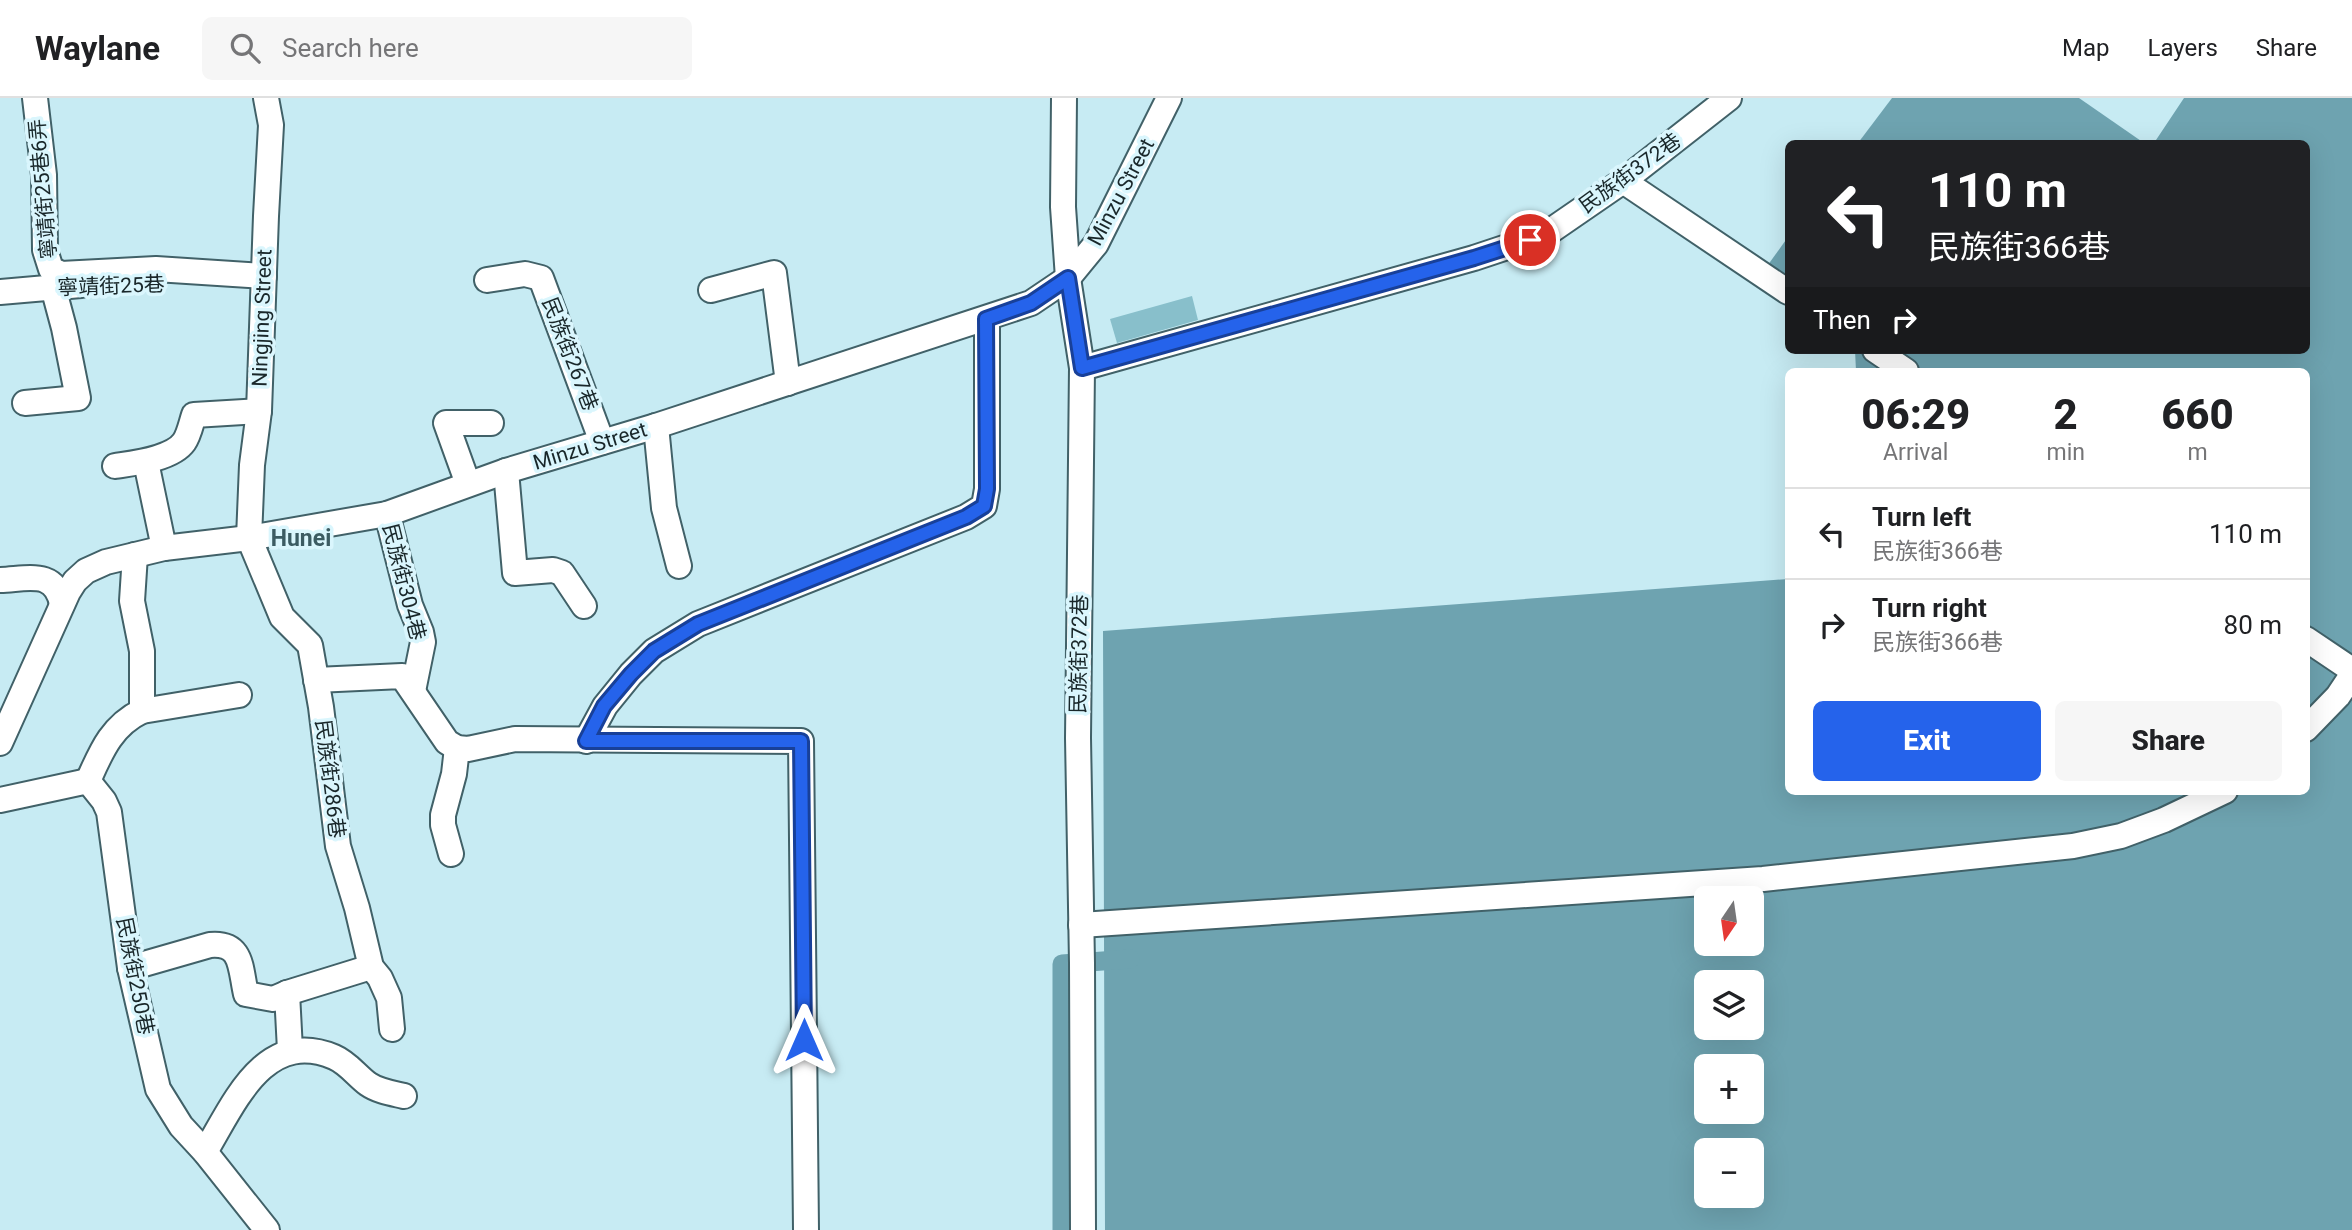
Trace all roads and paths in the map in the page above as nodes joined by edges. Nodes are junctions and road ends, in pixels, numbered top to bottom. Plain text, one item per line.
1 (35, 98) edge
2 (267, 98) edge
3 (1064, 98) edge
4 (1170, 98) edge
5 (1729, 98) edge
6 (1623, 181) junction
7 (1068, 278) junction
8 (487, 280) dead end
9 (57, 281) junction
10 (264, 283) junction
11 (711, 290) dead end
12 (1785, 290) edge
13 (0, 292) edge
14 (986, 319) junction
15 (1881, 354) edge
16 (1082, 368) junction
17 (1902, 368) edge
18 (788, 383) junction
19 (25, 403) dead end
20 (259, 411) junction
21 (491, 423) dead end
22 (656, 426) junction
23 (602, 442) junction
24 (146, 461) junction
25 (115, 466) dead end
26 (506, 471) junction
27 (468, 484) junction
28 (387, 514) junction
29 (250, 538) junction
30 (164, 548) junction
31 (135, 555) junction
32 (679, 566) dead end
33 (0, 580) edge
34 (62, 604) junction
35 (584, 606) dead end
36 (2310, 642) edge
37 (2352, 670) edge
38 (2352, 675) edge
39 (316, 680) junction
40 (414, 691) junction
41 (239, 695) dead end
42 (142, 712) junction
43 (2310, 725) edge
44 (586, 741) junction
45 (0, 743) edge
46 (457, 748) junction
47 (88, 781) junction
48 (2217, 795) edge
49 (0, 800) edge
50 (452, 854) dead end
51 (1082, 942) junction
52 (371, 967) junction
53 (130, 968) junction
54 (287, 993) junction
55 (392, 1029) dead end
56 (290, 1050) junction
57 (404, 1096) dead end
58 (205, 1152) junction
59 (267, 1230) edge
60 (806, 1230) edge
61 (1083, 1230) edge

1 - 9 street, 寧靖街25巷6弄
2 - 10 street, Ningjing Street
3 - 7 street, 民族街372巷
4 - 7 street, Minzu Street
5 - 6 street, 民族街372巷
6 - 12 street
6 - 16 street, 民族街372巷
7 - 14 street, Minzu Street
7 - 16 street, 民族街372巷
8 - 23 street, 民族街267巷
9 - 10 street, 寧靖街25巷
9 - 13 street, 寧靖街25巷
9 - 19 street, 寧靖街25巷6弄
10 - 20 street, Ningjing Street
11 - 18 street
14 - 18 street, Minzu Street
14 - 44 street
15 - 17 street
16 - 51 street, 民族街372巷
18 - 22 street, Minzu Street
20 - 24 street
20 - 29 street, Ningjing Street
21 - 27 street
22 - 23 street, Minzu Street
22 - 32 street
23 - 26 street, Minzu Street
24 - 25 street
24 - 30 street
26 - 27 street, Minzu Street
26 - 35 street
27 - 28 street, Minzu Street
28 - 29 street, Minzu Street
28 - 40 street, 民族街304巷
29 - 30 street, Minzu Street
29 - 39 street, 民族街286巷
30 - 31 street, Minzu Street
31 - 34 street, Minzu Street
31 - 42 street
33 - 34 street
34 - 45 street, Minzu Street
36 - 37 street
38 - 43 street
39 - 40 street
39 - 52 street, 民族街286巷
40 - 46 street
41 - 42 street
42 - 47 street
44 - 46 street
44 - 60 street
46 - 50 street
47 - 49 street
47 - 53 street, 民族街250巷
48 - 51 street
51 - 61 street, 民族街372巷
52 - 54 street
52 - 55 street, 民族街286巷
53 - 54 street
53 - 58 street, 民族街250巷
54 - 56 street
56 - 57 street
56 - 58 street
58 - 59 street, 民族街250巷

